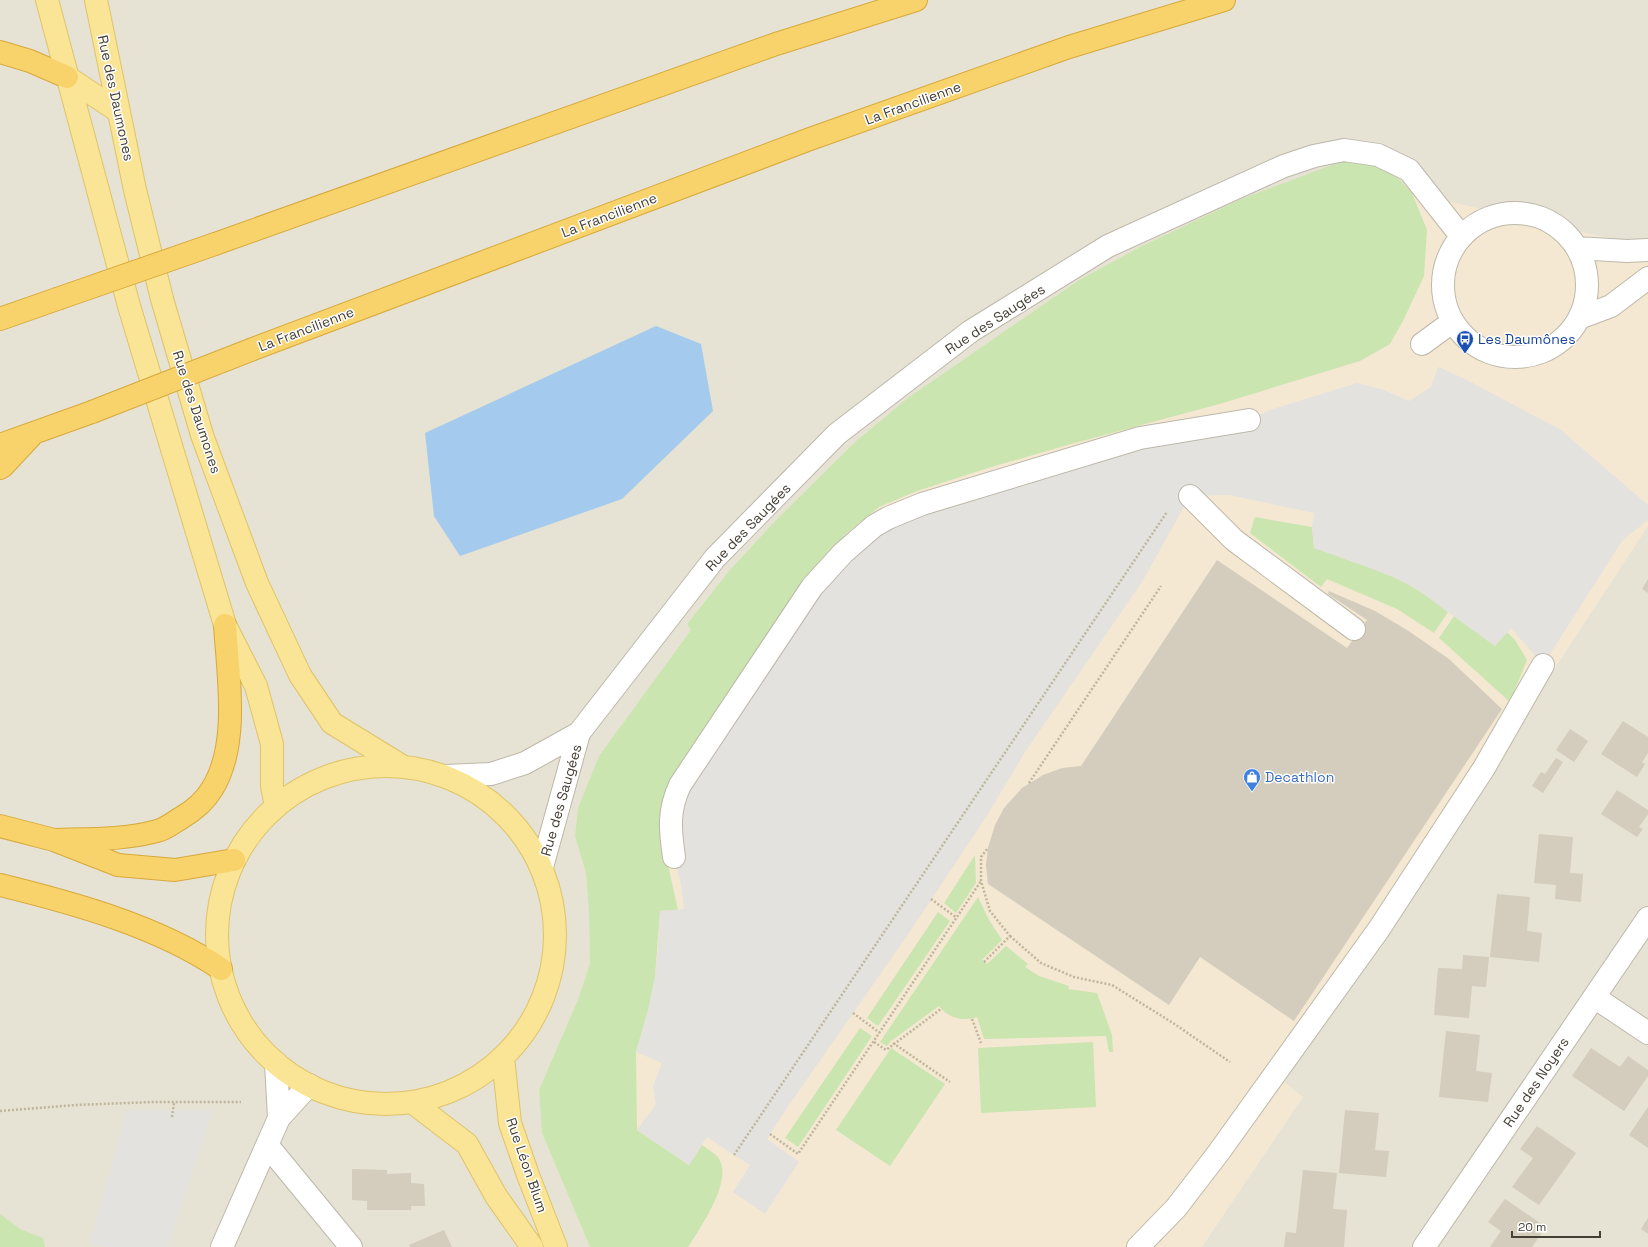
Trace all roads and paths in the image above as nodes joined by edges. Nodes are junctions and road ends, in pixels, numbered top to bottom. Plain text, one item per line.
1 (64, 0) edge
2 (96, 0) edge
3 (916, 0) edge
4 (1224, 0) edge
5 (49, 10) edge
6 (0, 52) edge
7 (67, 77) junction
8 (118, 111) junction
9 (1461, 236) junction
10 (1577, 248) junction
11 (1648, 250) edge
12 (1648, 278) edge
13 (1579, 318) junction
14 (0, 319) edge
15 (1452, 322) junction
16 (1422, 344) dead end
17 (1249, 420) dead end
18 (34, 433) junction
19 (0, 445) edge
20 (0, 468) edge
21 (1190, 496) dead end
22 (1166, 512) dead end
23 (1161, 586) dead end
24 (225, 625) junction
25 (1354, 629) dead end
26 (1543, 665) dead end
27 (579, 733) junction
28 (403, 766) junction
29 (445, 776) junction
30 (1029, 783) dead end
31 (276, 807) junction
32 (0, 826) edge
33 (54, 840) junction
34 (988, 848) dead end
35 (674, 857) dead end
36 (234, 860) junction
37 (542, 867) junction
38 (982, 881) junction
39 (0, 885) edge
40 (931, 899) dead end
41 (957, 918) junction
42 (1648, 918) edge
43 (1010, 936) junction
44 (984, 962) dead end
45 (221, 969) junction
46 (1594, 997) junction
47 (941, 1009) dead end
48 (853, 1013) dead end
49 (972, 1019) dead end
50 (880, 1033) junction
51 (1648, 1033) edge
52 (874, 1042) junction
53 (893, 1044) junction
54 (980, 1044) dead end
55 (503, 1058) junction
56 (1230, 1062) dead end
57 (276, 1063) junction
58 (950, 1082) dead end
59 (309, 1085) junction
60 (241, 1102) dead end
61 (412, 1102) junction
62 (174, 1103) junction
63 (0, 1111) edge
64 (172, 1117) dead end
65 (279, 1118) junction
66 (770, 1134) dead end
67 (267, 1145) junction
68 (734, 1155) dead end
69 (222, 1247) edge
70 (351, 1247) edge
71 (532, 1247) edge
72 (556, 1247) edge
73 (1138, 1247) edge
74 (1424, 1247) edge

1 - 5 main road
2 - 8 main road, Rue des Daumones
3 - 14 highway, bridge
4 - 18 highway, La Francilienne, bridge
5 - 7 main road
6 - 7 highway
7 - 8 main road
7 - 24 main road
8 - 28 main road, Rue des Daumones
9 - 10 street
9 - 15 street
9 - 27 street, Rue des Saugées
10 - 11 street
10 - 13 street
12 - 13 street
13 - 15 street
15 - 16 street
17 - 35 street
18 - 19 highway, La Francilienne
18 - 20 highway
21 - 25 street
22 - 68 path
23 - 30 path
24 - 31 main road
24 - 33 highway
26 - 73 street
27 - 29 street, Rue des Saugées
27 - 37 street, Rue des Saugées
28 - 29 main road
28 - 31 main road
29 - 37 main road
31 - 36 main road
32 - 33 highway
33 - 36 highway
34 - 38 path
36 - 45 main road
37 - 55 main road
38 - 41 path
38 - 43 path
39 - 45 highway
40 - 41 path
41 - 50 path
42 - 46 street, Rue des Noyers
43 - 44 path
43 - 56 path
45 - 57 main road
46 - 51 street
46 - 74 street, Rue des Noyers
47 - 53 path
48 - 50 path
49 - 54 path
50 - 52 path
52 - 53 path
52 - 66 path
53 - 58 path
55 - 61 main road
55 - 72 main road, Rue Léon Blum
57 - 59 main road
57 - 65 street
59 - 61 main road
59 - 65 street
60 - 62 path
61 - 71 main road
62 - 63 path
62 - 64 path
65 - 67 street
67 - 69 street
67 - 70 street

